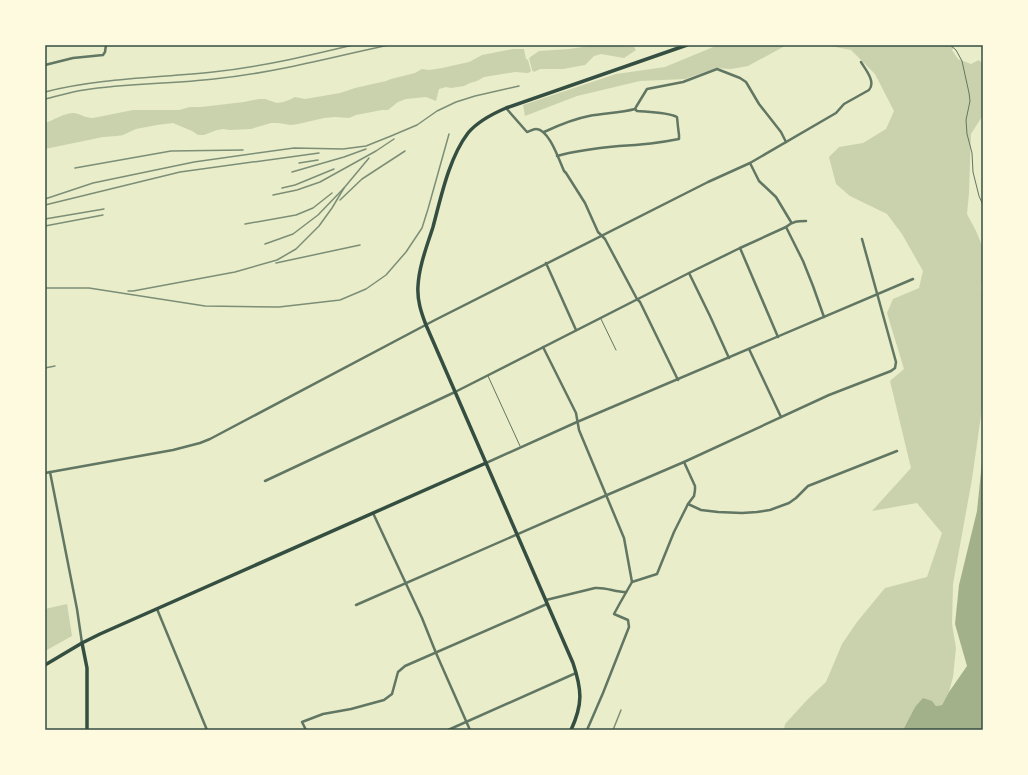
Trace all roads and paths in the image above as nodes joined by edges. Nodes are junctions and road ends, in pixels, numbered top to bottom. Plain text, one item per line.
1 (106, 45) edge
2 (687, 45) edge
3 (950, 45) edge
4 (862, 62) dead end
5 (45, 65) edge
6 (506, 108) junction
7 (635, 109) junction
8 (544, 132) junction
9 (786, 142) junction
10 (557, 156) junction
11 (750, 163) junction
12 (983, 205) edge
13 (806, 221) dead end
14 (792, 222) junction
15 (786, 227) junction
16 (602, 235) junction
17 (862, 239) dead end
18 (740, 248) junction
19 (546, 263) junction
20 (689, 273) junction
21 (913, 280) dead end
22 (877, 296) junction
23 (637, 299) junction
24 (600, 318) junction
25 (824, 318) junction
26 (426, 325) junction
27 (576, 330) junction
28 (778, 337) junction
29 (544, 347) junction
30 (749, 349) junction
31 (616, 350) dead end
32 (729, 358) junction
33 (488, 375) junction
34 (678, 380) junction
35 (455, 392) junction
36 (781, 417) junction
37 (577, 422) junction
38 (521, 448) junction
39 (897, 451) dead end
40 (684, 462) junction
41 (486, 463) junction
42 (50, 472) junction
43 (45, 473) edge
44 (265, 480) dead end
45 (607, 495) junction
46 (688, 504) junction
47 (373, 513) junction
48 (516, 534) junction
49 (632, 582) junction
50 (406, 583) junction
51 (626, 592) junction
52 (546, 602) junction
53 (356, 605) dead end
54 (157, 608) junction
55 (82, 643) junction
56 (436, 653) junction
57 (45, 665) edge
58 (576, 673) junction
59 (467, 722) junction
60 (87, 730) edge
61 (207, 730) edge
62 (306, 730) edge
63 (448, 730) edge
64 (470, 730) edge
65 (571, 730) edge
66 (586, 730) edge

1 - 5 street
2 - 6 main road
3 - 12 lane
4 - 9 street
6 - 8 street
6 - 26 main road
7 - 8 street
7 - 9 street
7 - 10 street
8 - 10 street
9 - 11 street
10 - 16 street
11 - 14 street
11 - 16 street
13 - 14 street
14 - 15 street
15 - 18 street
15 - 25 street
16 - 19 street
16 - 23 street
17 - 22 street
18 - 20 street
18 - 28 street
19 - 26 street
19 - 27 street
20 - 23 street
20 - 32 street
21 - 22 street
22 - 25 street
22 - 36 street
23 - 24 street
23 - 34 street
24 - 27 street
24 - 31 lane
25 - 28 street
26 - 35 main road
26 - 42 street
27 - 29 street
28 - 30 street
29 - 33 street
29 - 37 street
30 - 32 street
30 - 36 street
32 - 34 street
33 - 35 street
33 - 38 lane
34 - 37 street
35 - 41 main road
35 - 44 street
36 - 40 street
37 - 38 street
37 - 45 street
38 - 41 street
39 - 46 street
40 - 45 street
40 - 46 street
41 - 47 main road
41 - 48 main road
42 - 43 street
42 - 55 street
45 - 48 street
45 - 49 street
46 - 49 street
47 - 50 street
47 - 54 main road
48 - 50 street
48 - 52 main road
49 - 51 street
50 - 53 street
50 - 56 street
51 - 52 street
51 - 66 street
52 - 56 street
52 - 58 main road
54 - 55 main road
54 - 61 street
55 - 57 main road
55 - 60 main road
56 - 59 street
56 - 62 street
58 - 59 street
58 - 65 main road
59 - 63 street
59 - 64 street

